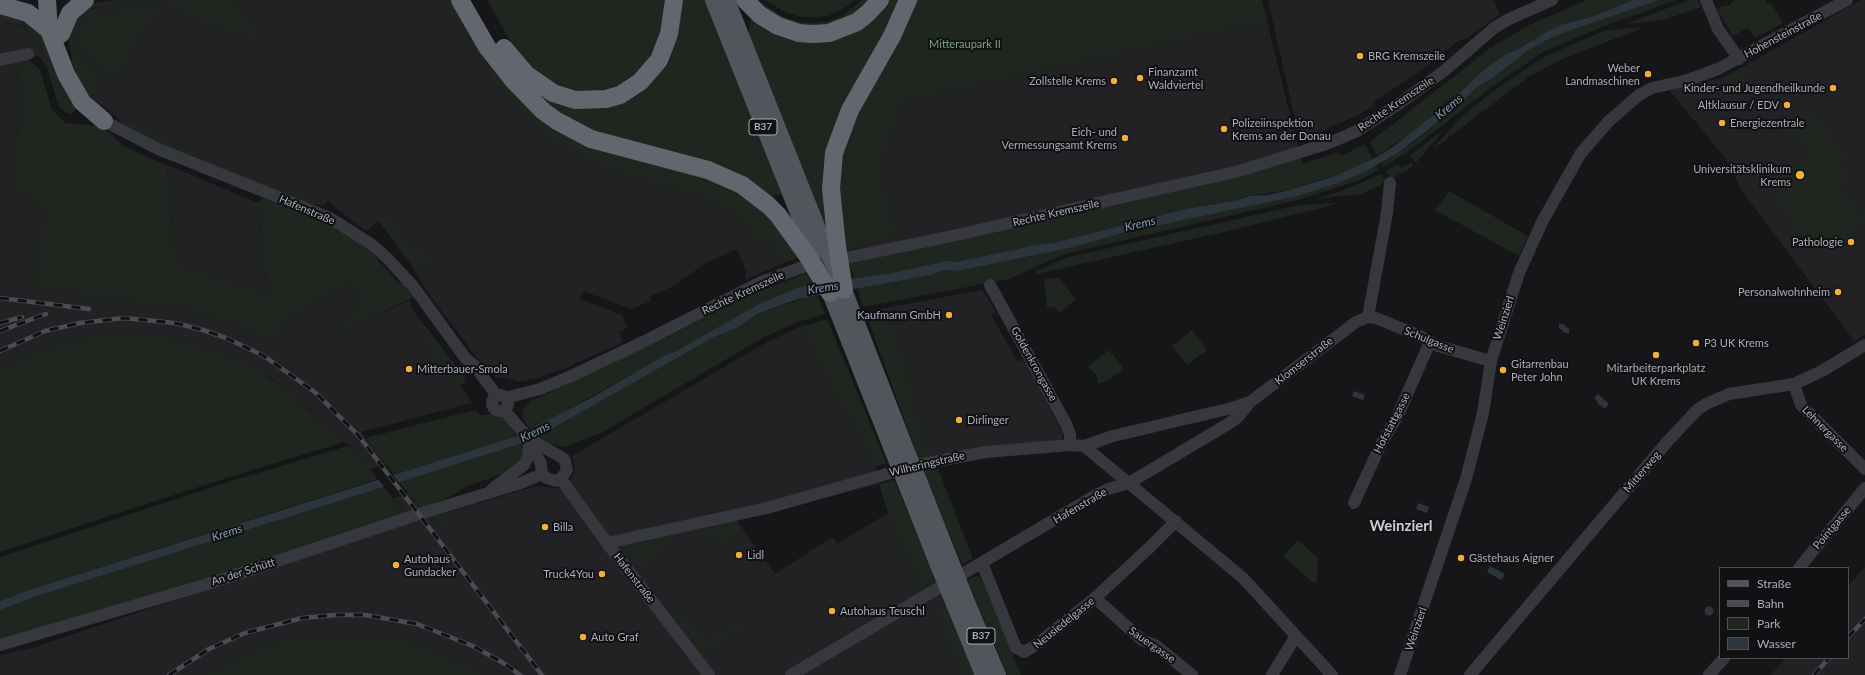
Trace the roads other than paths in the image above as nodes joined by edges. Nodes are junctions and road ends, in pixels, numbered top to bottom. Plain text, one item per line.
1 (47, 0) edge
2 (57, 0) edge
3 (85, 0) edge
4 (460, 0) edge
5 (474, 0) edge
6 (674, 0) edge
7 (713, 0) edge
8 (727, 0) edge
9 (745, 0) edge
10 (880, 0) edge
11 (908, 0) edge
12 (1552, 0) edge
13 (1848, 0) edge
14 (1707, 2) edge
15 (0, 5) edge
16 (55, 32) junction
17 (28, 54) dead end
18 (1739, 59) junction
19 (0, 60) edge
20 (104, 121) joint
21 (1390, 183) dead end
22 (821, 251) junction
23 (990, 286) dead end
24 (837, 291) junction
25 (1368, 317) junction
26 (1430, 342) junction
27 (1865, 345) edge
28 (1491, 361) junction
29 (1794, 384) junction
30 (1250, 402) junction
31 (502, 404) junction
32 (528, 439) junction
33 (1070, 445) junction
34 (1084, 446) junction
35 (554, 453) junction
36 (540, 465) junction
37 (1865, 469) edge
38 (561, 479) junction
39 (1129, 483) junction
40 (1865, 488) edge
41 (486, 494) junction
42 (1354, 504) dead end
43 (1176, 521) junction
44 (607, 543) junction
45 (982, 563) junction
46 (1800, 567) edge
47 (1095, 598) junction
48 (960, 601) junction
49 (1296, 636) junction
50 (0, 645) edge
51 (1723, 659) edge
52 (708, 675) edge
53 (791, 675) edge
54 (983, 675) edge
55 (998, 675) edge
56 (1192, 675) edge
57 (1272, 675) edge
58 (1332, 675) edge
59 (1400, 675) edge
60 (1470, 675) edge
61 (1709, 675) edge

1 - 16 highway
2 - 16 highway
3 - 16 highway
4 - 22 highway
5 - 6 highway
7 - 22 main road, B37
8 - 22 main road, B37
9 - 10 highway
11 - 22 highway
12 - 31 street, Rechte Kremszeile
13 - 18 street, Hohensteinstraße
14 - 18 street
15 - 16 highway
16 - 20 highway
17 - 19 street
18 - 28 street, Weinzierl
20 - 31 street, Hafenstraße
21 - 25 street
22 - 24 highway, bridge
22 - 24 highway, bridge
23 - 33 street, Goldenkrongasse
24 - 48 main road, B37, bridge
25 - 26 street, Schulgasse
25 - 30 street, Klomserstraße
26 - 28 street, Schulgasse
26 - 42 street, Hofstattgasse
27 - 29 street, Mitterweg
28 - 59 street, Weinzierl
29 - 37 street, Lehnergasse
29 - 60 street, Mitterweg
30 - 34 street, Wilheringstraße
30 - 39 street, Klomserstraße
31 - 32 street, Hafenstraße
32 - 35 street, Hafenstraße
32 - 36 street, Hafenstraße
32 - 41 street, An der Schütt
33 - 34 street, Wilheringstraße
33 - 44 street, Wilheringstraße
34 - 39 street
35 - 36 street
35 - 38 street, Hafenstraße
36 - 38 street
36 - 41 street, An der Schütt
38 - 44 street, Hafenstraße
39 - 43 street
39 - 45 street, Hafenstraße
40 - 46 street, Pointgasse
41 - 50 street, An der Schütt
43 - 47 street, Neusiedelgasse
43 - 49 street
44 - 52 street, Hafenstraße
45 - 47 street, Neusiedelgasse
45 - 53 street, Hafenstraße
47 - 56 street, Sauergasse
48 - 54 main road, B37
48 - 55 main road, B37
49 - 57 street
49 - 58 street
51 - 61 street

